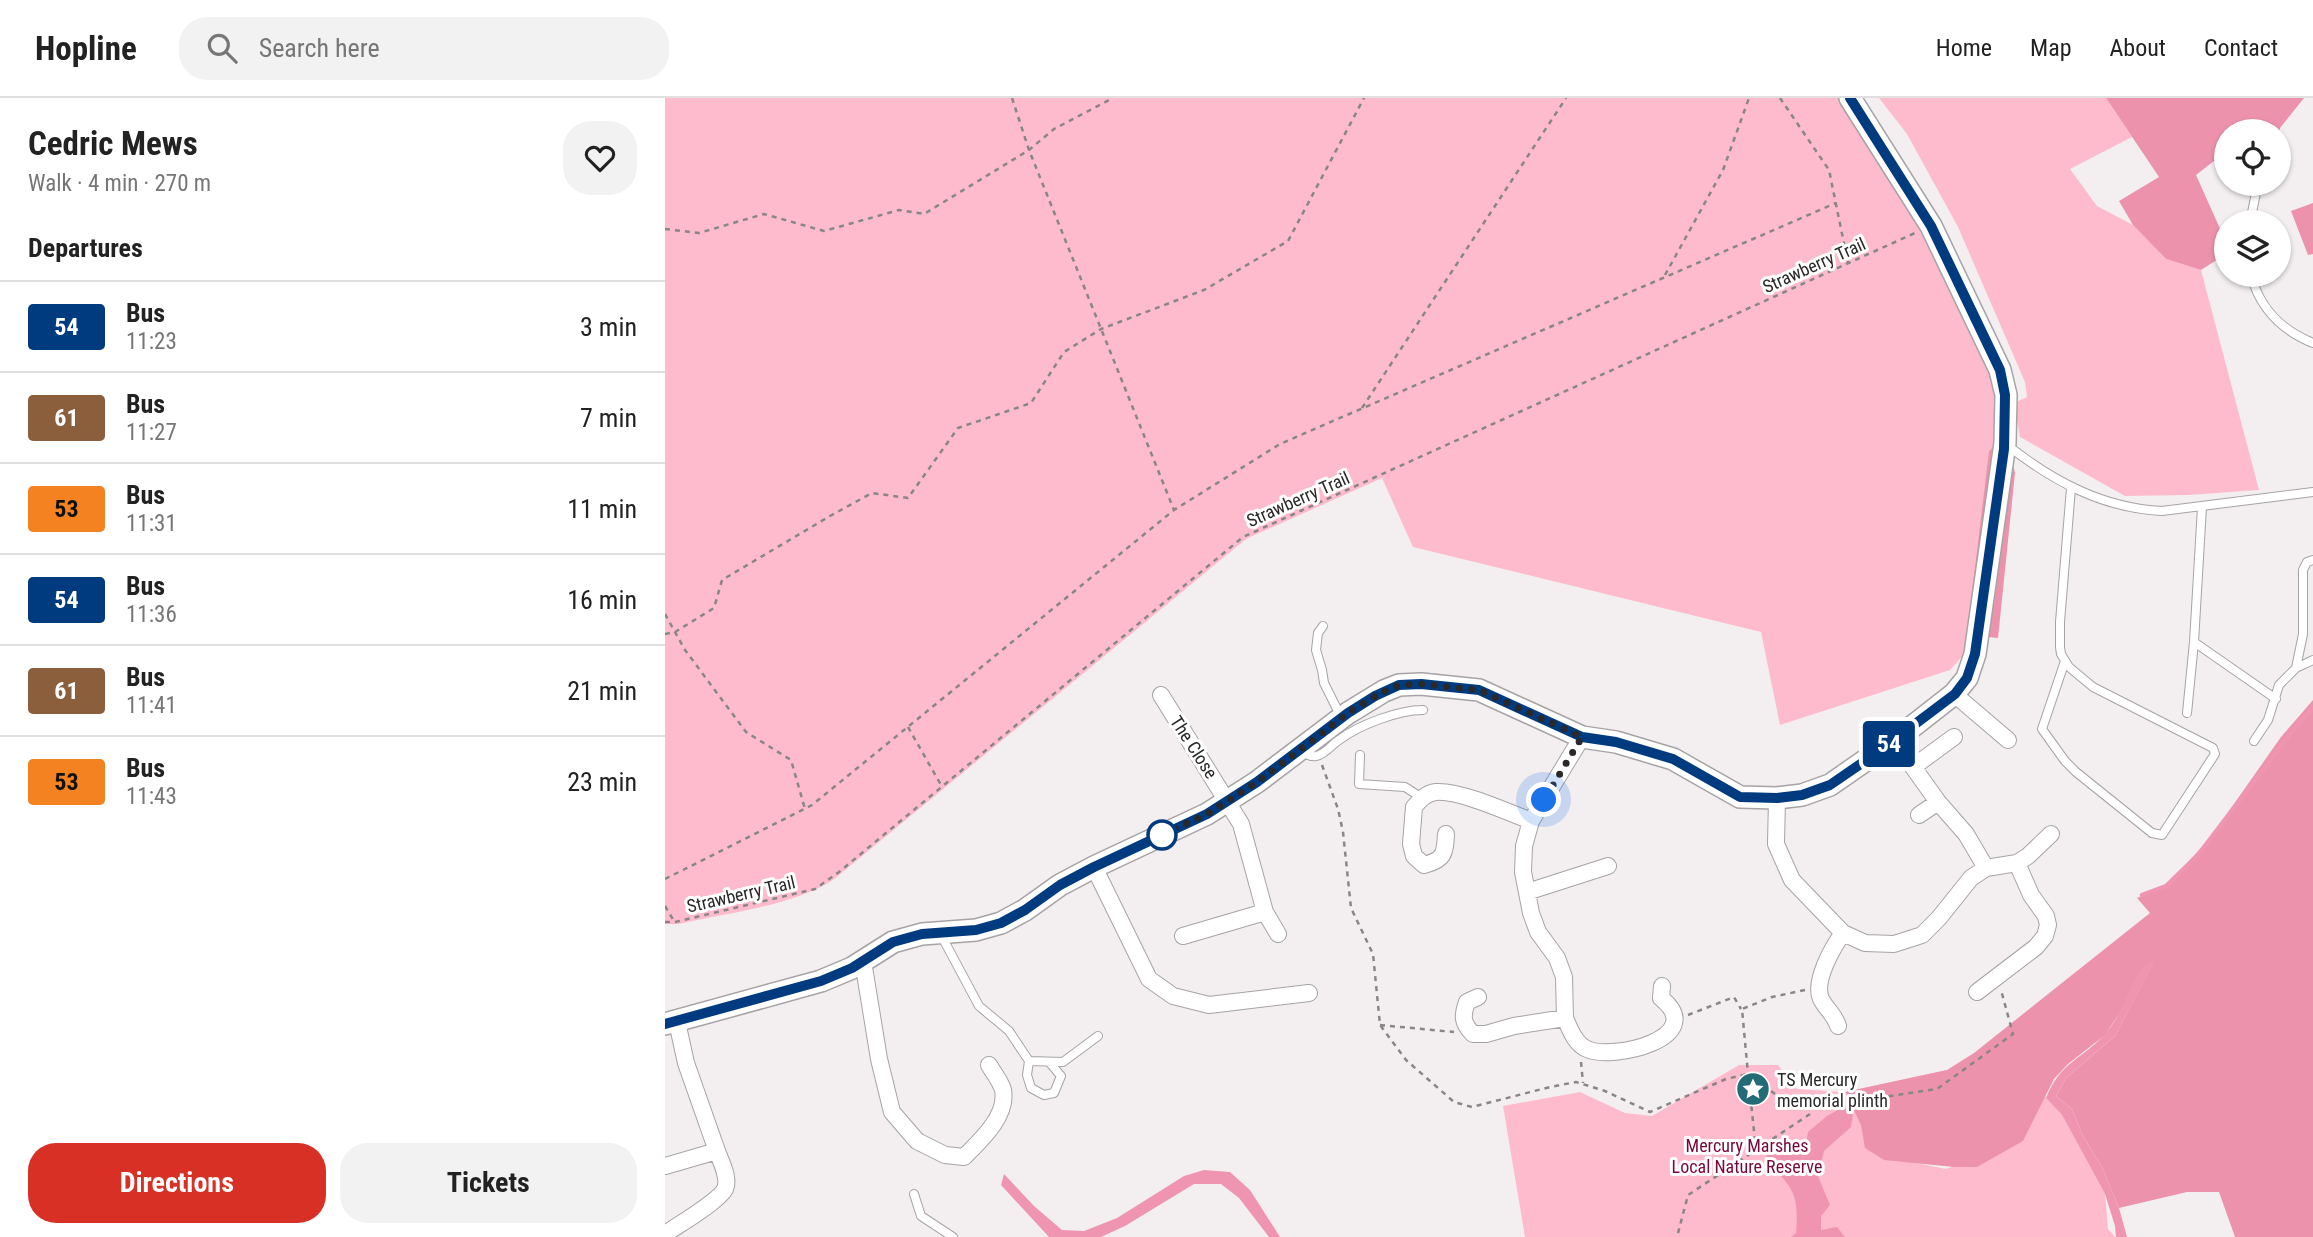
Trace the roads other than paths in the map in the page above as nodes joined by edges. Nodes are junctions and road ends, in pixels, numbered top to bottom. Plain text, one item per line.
1 (1850, 98) edge
2 (2255, 287) edge
3 (2313, 343) edge
4 (2005, 443) junction
5 (2071, 488) junction
6 (2313, 492) edge
7 (2201, 507) junction
8 (2313, 560) edge
9 (1323, 626) dead end
10 (2194, 642) junction
11 (2313, 660) edge
12 (2065, 661) junction
13 (2296, 668) junction
14 (1955, 694) junction
15 (1161, 695) dead end
16 (2276, 699) junction
17 (1423, 710) dead end
18 (2187, 713) dead end
19 (1342, 718) junction
20 (1582, 737) junction
21 (1954, 737) dead end
22 (2008, 740) dead end
23 (2254, 741) dead end
24 (1297, 751) junction
25 (1360, 755) dead end
26 (1422, 798) junction
27 (1777, 798) junction
28 (1228, 800) junction
29 (1938, 802) junction
30 (1919, 815) dead end
31 (1531, 821) junction
32 (1446, 834) dead end
33 (2051, 835) dead end
34 (2017, 863) junction
35 (1608, 866) dead end
36 (1094, 867) junction
37 (1986, 868) junction
38 (1527, 892) junction
39 (1265, 912) junction
40 (940, 933) junction
41 (1843, 933) junction
42 (1278, 934) dead end
43 (1183, 936) dead end
44 (863, 961) junction
45 (1977, 992) dead end
46 (1309, 993) dead end
47 (1468, 996) dead end
48 (1657, 996) dead end
49 (1841, 1017) dead end
50 (1565, 1018) junction
51 (671, 1023) edge
52 (1098, 1036) dead end
53 (1028, 1061) junction
54 (1050, 1063) junction
55 (989, 1065) dead end
56 (717, 1151) junction
57 (665, 1166) edge
58 (914, 1194) dead end
59 (665, 1234) edge
60 (953, 1237) edge

1 - 4 street
2 - 3 lane
4 - 5 lane
4 - 14 street
5 - 7 lane
5 - 12 lane
6 - 7 lane
7 - 10 lane
8 - 13 lane
9 - 19 lane
10 - 16 lane
10 - 18 lane
11 - 13 lane
12 - 12 lane
13 - 16 lane
14 - 22 street
14 - 27 street
15 - 28 street, The Close
16 - 23 lane
17 - 24 lane
19 - 20 street
19 - 24 street
20 - 27 street
20 - 31 street
21 - 29 street
24 - 28 street
25 - 26 lane
26 - 31 street
26 - 32 street
27 - 41 street
28 - 36 street
28 - 39 street, The Close
29 - 30 street
29 - 37 street
31 - 38 street
33 - 34 street
34 - 37 street
34 - 45 street
35 - 38 street
36 - 40 street
36 - 46 street
37 - 41 street
38 - 50 street
39 - 42 street, The Close
39 - 43 street
40 - 44 street
40 - 53 lane
41 - 49 street
44 - 51 street
44 - 55 street
47 - 50 street
48 - 50 street
51 - 56 street
52 - 54 lane
53 - 54 lane
53 - 54 lane
56 - 57 street
56 - 59 street
58 - 60 lane

